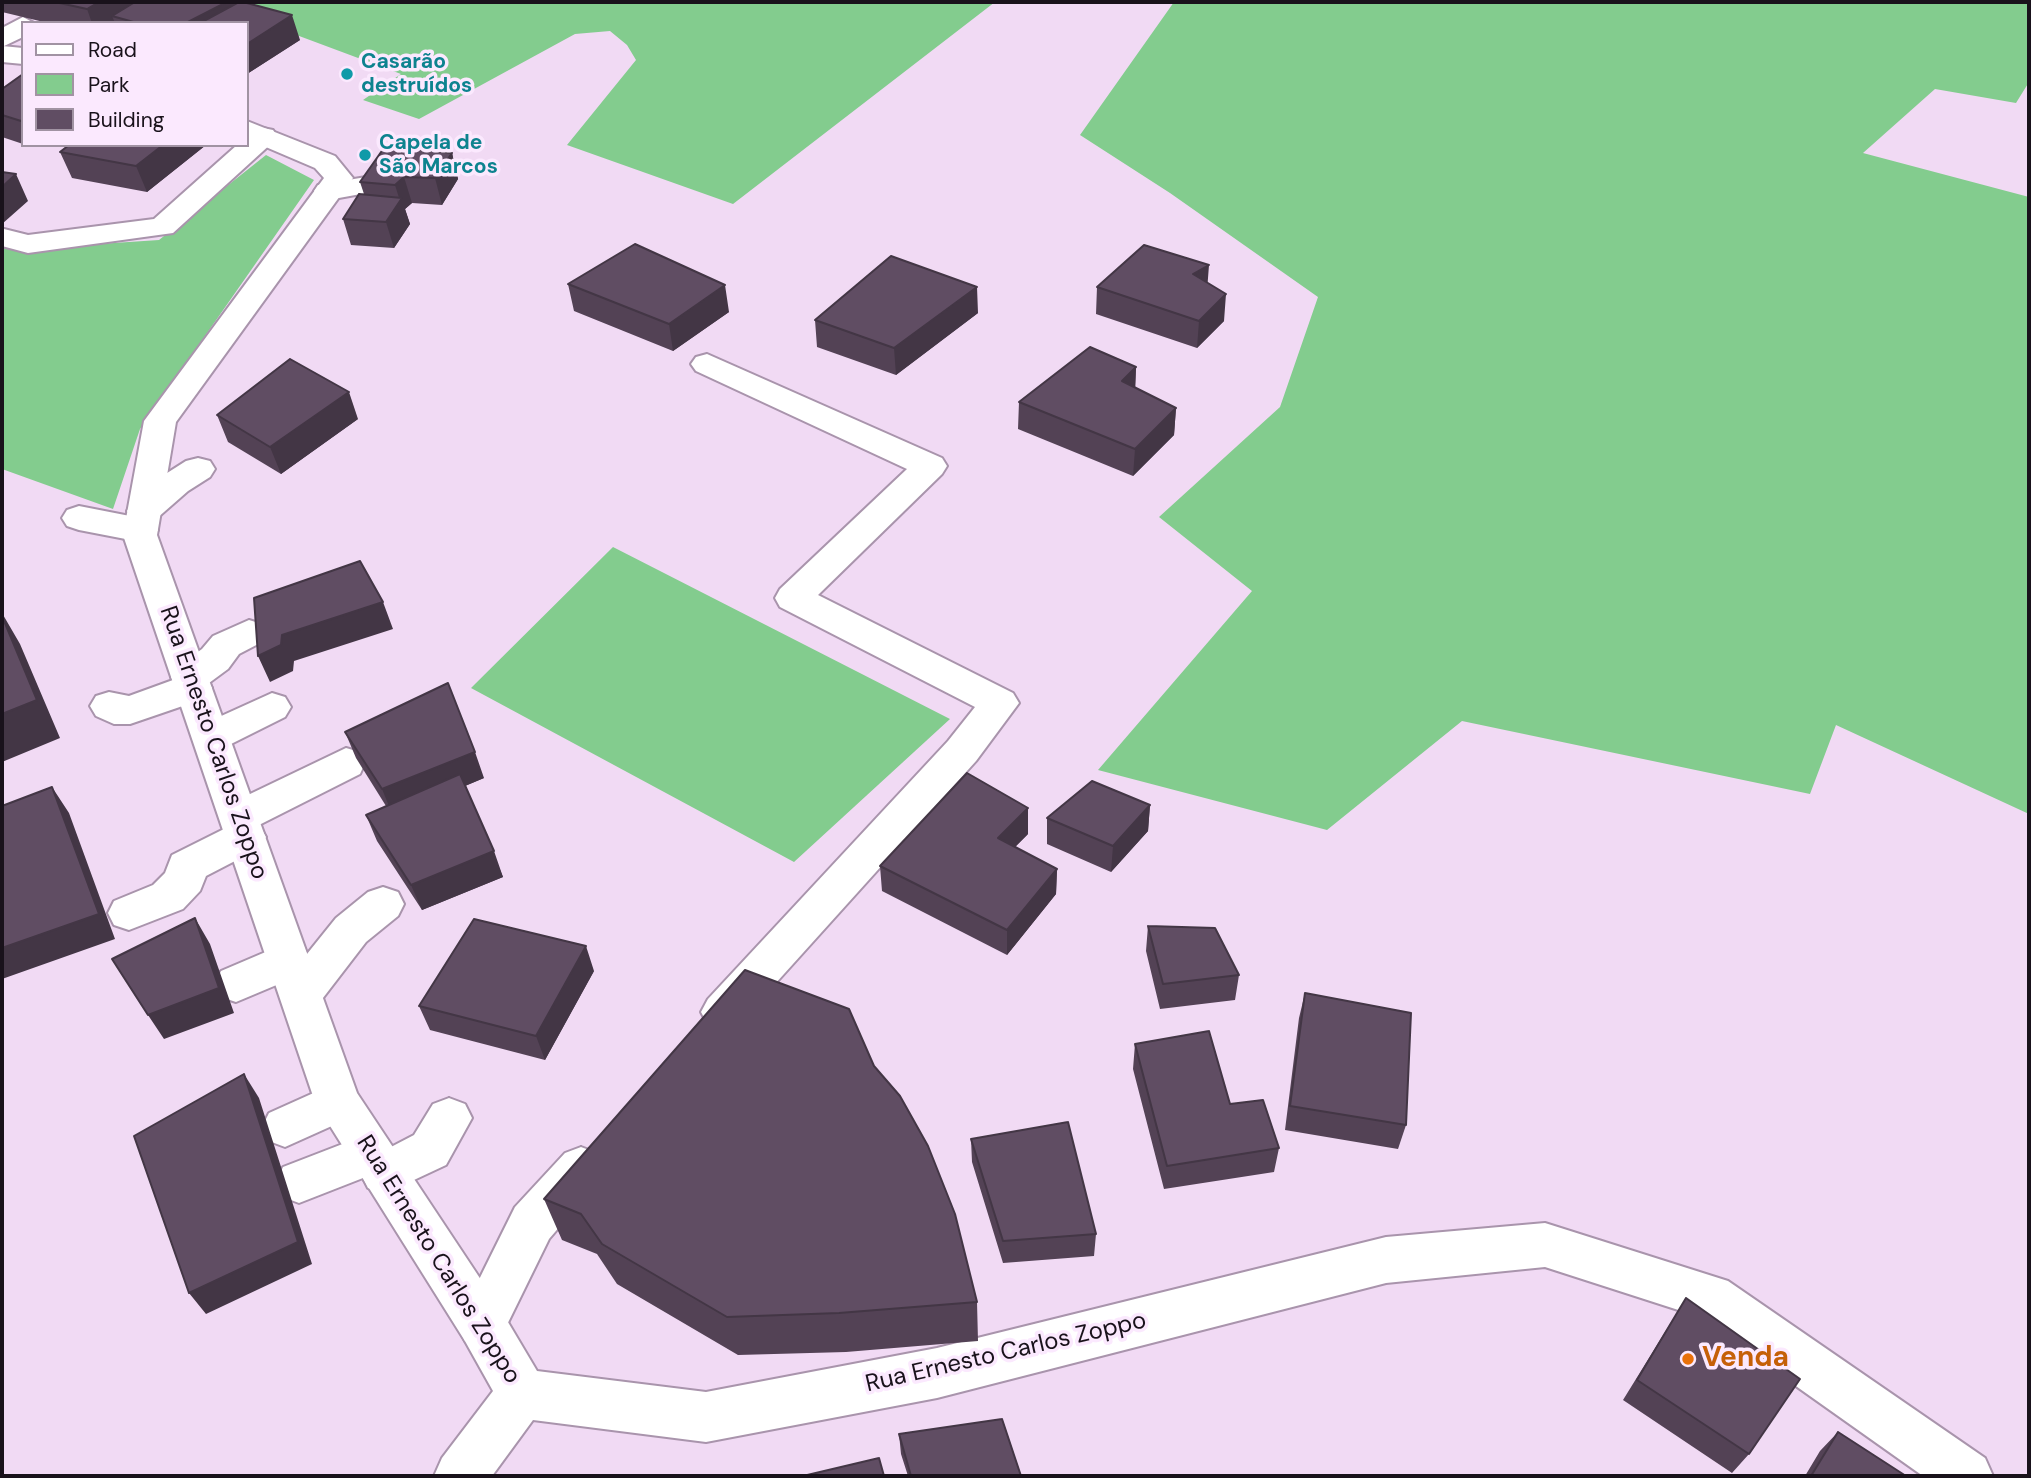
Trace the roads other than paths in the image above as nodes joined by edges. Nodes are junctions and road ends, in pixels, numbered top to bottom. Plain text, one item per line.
1 (21, 26) edge
2 (2, 39) edge
3 (2, 54) edge
4 (21, 56) edge
5 (255, 132) edge
6 (240, 147) edge
7 (378, 183) edge
8 (328, 191) junction
9 (4, 238) dead end
10 (707, 364) dead end
11 (198, 469) dead end
12 (79, 518) dead end
13 (143, 521) junction
14 (249, 633) dead end
15 (192, 682) junction
16 (109, 706) dead end
17 (272, 708) dead end
18 (211, 737) junction
19 (346, 763) edge
20 (243, 827) junction
21 (383, 904) dead end
22 (129, 912) dead end
23 (295, 977) junction
24 (236, 984) dead end
25 (695, 1042) edge
26 (338, 1102) junction
27 (449, 1118) dead end
28 (285, 1127) dead end
29 (604, 1142) edge
30 (378, 1163) junction
31 (299, 1182) dead end
32 (482, 1324) junction
33 (522, 1394) junction
34 (460, 1476) edge
35 (1967, 1476) edge

1 - 2 street
3 - 4 street
5 - 8 street
6 - 9 street
7 - 8 street
8 - 13 street, Rua Ernesto Carlos Zoppo
10 - 25 street
11 - 13 street
12 - 13 street
13 - 15 street, Rua Ernesto Carlos Zoppo
14 - 15 street
15 - 16 street
15 - 18 street, Rua Ernesto Carlos Zoppo
17 - 18 street
18 - 20 street, Rua Ernesto Carlos Zoppo
19 - 20 street
20 - 22 street
20 - 23 street, Rua Ernesto Carlos Zoppo
21 - 23 street
23 - 24 street
23 - 26 street, Rua Ernesto Carlos Zoppo
26 - 28 street
26 - 30 street, Rua Ernesto Carlos Zoppo
27 - 30 street
29 - 32 street
30 - 31 street
30 - 32 street, Rua Ernesto Carlos Zoppo
32 - 33 street, Rua Ernesto Carlos Zoppo
33 - 34 street
33 - 35 street, Rua Ernesto Carlos Zoppo

